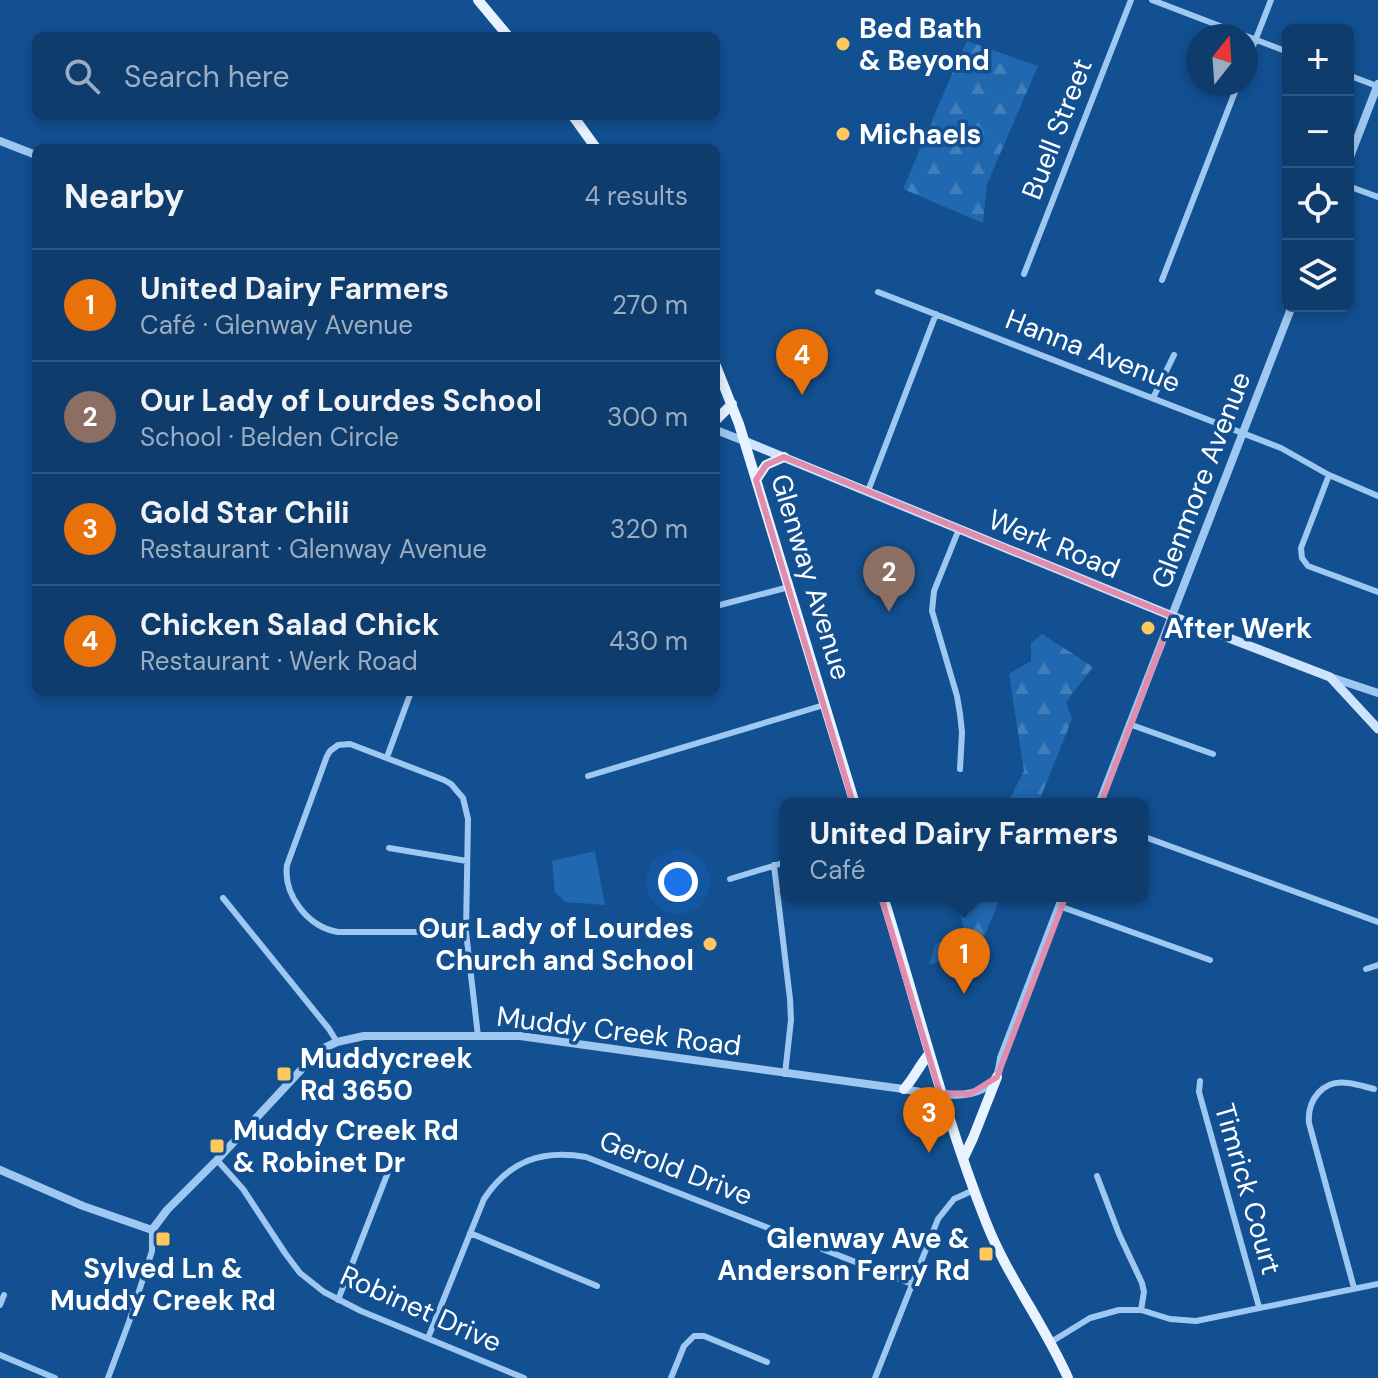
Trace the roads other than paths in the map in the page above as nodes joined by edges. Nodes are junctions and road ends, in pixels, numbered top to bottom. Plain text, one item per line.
1 (478, 0) edge
2 (1131, 0) edge
3 (1152, 0) edge
4 (1271, 0) edge
5 (1215, 24) edge
6 (505, 32) edge
7 (1258, 32) edge
8 (1258, 41) edge
9 (1282, 50) edge
10 (1354, 77) edge
11 (1378, 85) edge
12 (1233, 96) edge
13 (576, 120) edge
14 (0, 141) edge
15 (593, 144) edge
16 (1354, 147) edge
17 (32, 153) edge
18 (1354, 188) edge
19 (1378, 197) edge
20 (1024, 274) dead end
21 (1162, 280) dead end
22 (878, 292) dead end
23 (1290, 312) edge
24 (936, 314) junction
25 (1174, 355) dead end
26 (720, 376) edge
27 (1153, 398) junction
28 (732, 404) junction
29 (720, 416) edge
30 (720, 432) edge
31 (1243, 433) junction
32 (744, 441) junction
33 (784, 457) junction
34 (1329, 475) junction
35 (756, 480) junction
36 (868, 491) junction
37 (1378, 496) edge
38 (959, 529) junction
39 (789, 587) junction
40 (1378, 592) edge
41 (720, 605) edge
42 (1172, 616) junction
43 (1330, 677) junction
44 (1378, 693) edge
45 (410, 696) edge
46 (824, 705) junction
47 (1129, 724) junction
48 (1378, 729) edge
49 (1213, 754) dead end
50 (387, 757) junction
51 (960, 769) dead end
52 (588, 776) dead end
53 (853, 798) edge
54 (1101, 798) edge
55 (1148, 838) edge
56 (389, 848) dead end
57 (467, 861) junction
58 (780, 864) edge
59 (774, 865) junction
60 (730, 879) dead end
61 (223, 898) dead end
62 (885, 902) edge
63 (1061, 902) edge
64 (1059, 906) junction
65 (1378, 922) edge
66 (466, 932) junction
67 (1210, 960) dead end
68 (1378, 965) edge
69 (1366, 969) dead end
70 (478, 1036) junction
71 (337, 1042) junction
72 (929, 1054) junction
73 (785, 1074) junction
74 (997, 1077) junction
75 (1200, 1081) dead end
76 (904, 1089) junction
77 (1374, 1089) dead end
78 (940, 1093) junction
79 (963, 1159) junction
80 (217, 1160) junction
81 (392, 1162) dead end
82 (0, 1170) edge
83 (1097, 1176) dead end
84 (974, 1190) junction
85 (152, 1230) junction
86 (470, 1233) junction
87 (912, 1284) junction
88 (1378, 1284) edge
89 (597, 1286) dead end
90 (1354, 1288) junction
91 (4, 1295) dead end
92 (338, 1300) junction
93 (0, 1305) edge
94 (1259, 1307) junction
95 (1141, 1310) junction
96 (428, 1338) junction
97 (1051, 1342) junction
98 (0, 1355) edge
99 (767, 1362) dead end
100 (55, 1378) edge
101 (108, 1378) edge
102 (524, 1378) edge
103 (671, 1378) edge
104 (875, 1378) edge
105 (1068, 1378) edge

1 - 6 main road
2 - 20 street, Buell Street
3 - 5 street
4 - 7 street
8 - 9 street
10 - 11 street
11 - 16 street
12 - 21 street
13 - 15 main road
14 - 17 street
18 - 19 street
22 - 24 street, Hanna Avenue
23 - 31 street, Glenmore Avenue
24 - 27 street, Hanna Avenue
24 - 36 street
25 - 27 street
26 - 28 main road, Glenway Avenue
27 - 31 street, Hanna Avenue
28 - 29 main road
28 - 32 main road, Glenway Avenue
30 - 32 street, Werk Road
31 - 34 street, Hanna Avenue
31 - 42 street, Glenmore Avenue
32 - 33 main road, Werk Road
32 - 35 main road, Glenway Avenue
33 - 35 main road
33 - 36 main road, Werk Road
34 - 37 street, Hanna Avenue
34 - 40 street
35 - 39 main road, Glenway Avenue
36 - 38 main road, Werk Road
38 - 42 main road, Werk Road
38 - 51 street
39 - 41 street
39 - 46 main road, Glenway Avenue
42 - 43 main road, Werk Road
42 - 47 street, Glenmore Avenue
43 - 44 street, Werk Road
43 - 48 main road
45 - 50 street
46 - 52 street
46 - 53 main road, Glenway Avenue
47 - 49 street
47 - 54 street, Glenmore Avenue
50 - 57 street
50 - 66 street
55 - 65 street
56 - 57 street
57 - 66 street
58 - 59 street
59 - 60 street
59 - 73 street
61 - 71 street
62 - 72 main road
63 - 64 street
64 - 67 street
64 - 74 street
66 - 70 street
68 - 69 street
70 - 71 street, Muddy Creek Road
70 - 73 street, Muddy Creek Road
71 - 80 street, Muddy Creek Road
72 - 76 main road
72 - 78 main road
73 - 76 street, Muddy Creek Road
74 - 78 street
74 - 79 main road
75 - 94 street, Timrick Court
76 - 78 street, Muddy Creek Road
77 - 90 street
78 - 79 main road
79 - 84 main road
80 - 85 street, Muddy Creek Road
80 - 92 street, Robinet Drive
81 - 92 street
82 - 85 street
83 - 95 street
84 - 87 street
84 - 97 main road
85 - 101 street
86 - 87 street, Gerold Drive
86 - 89 street
86 - 96 street, Gerold Drive
87 - 104 street
88 - 90 street
90 - 94 street
91 - 93 street
92 - 96 street, Robinet Drive
94 - 95 street
95 - 97 street
96 - 102 street, Robinet Drive
97 - 105 main road
98 - 100 street
99 - 103 street

